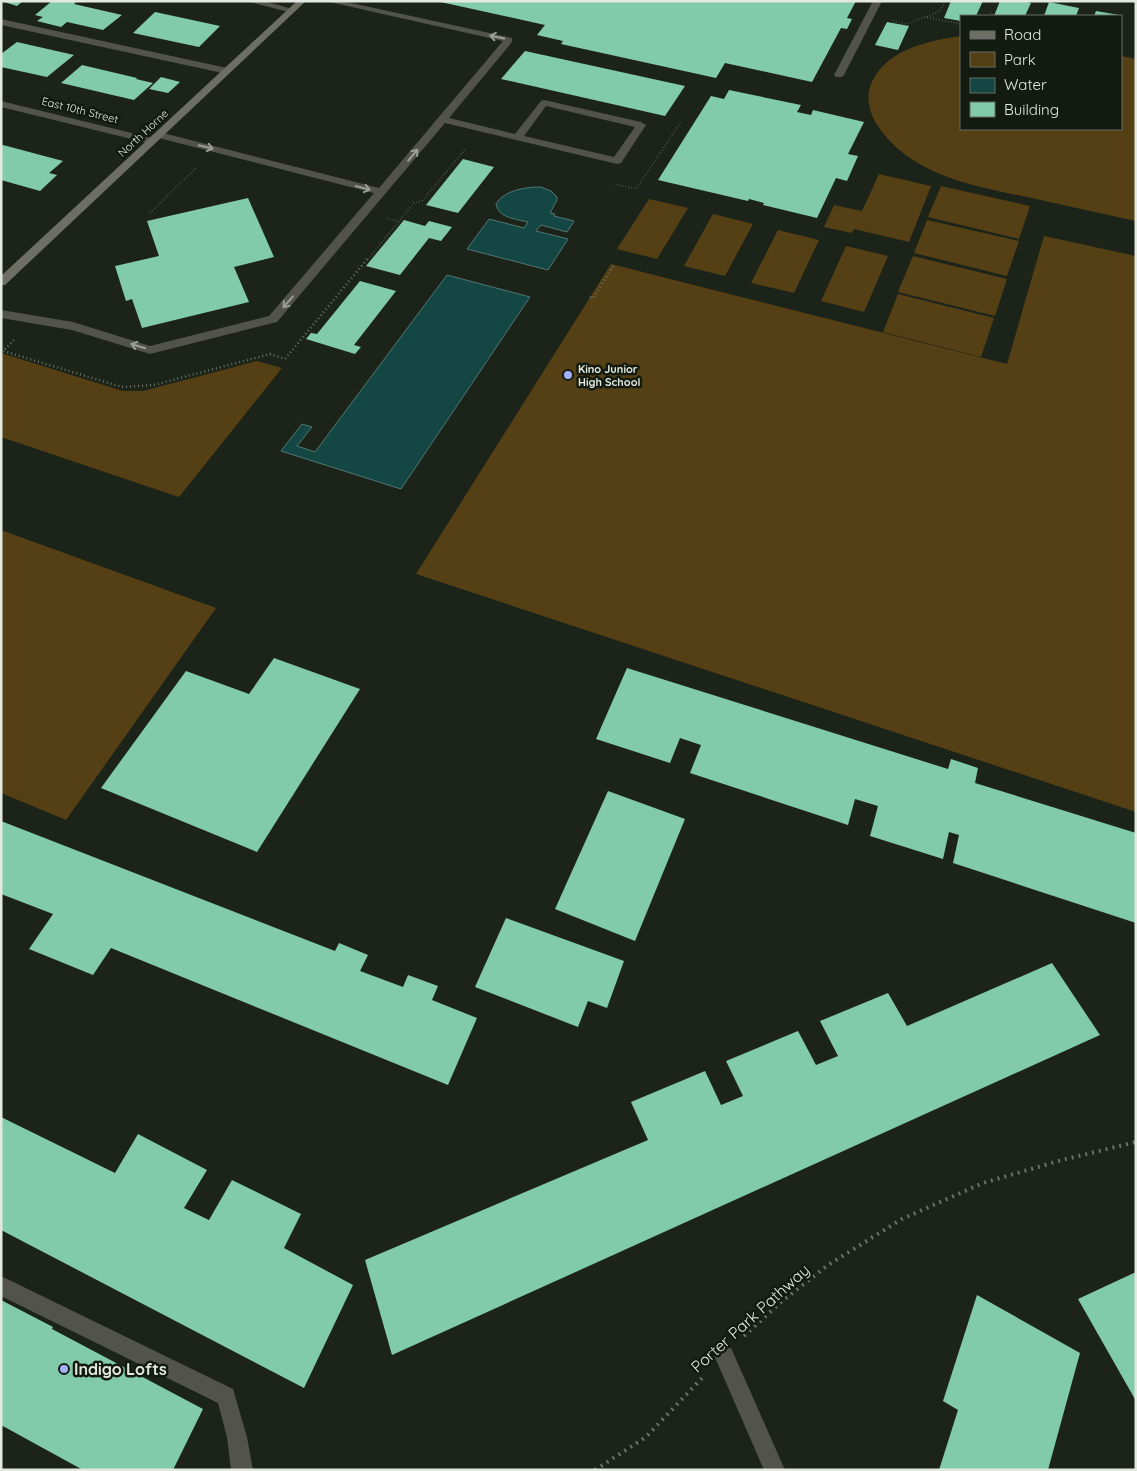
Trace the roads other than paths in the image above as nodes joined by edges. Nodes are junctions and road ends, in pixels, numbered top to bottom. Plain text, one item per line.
1 (250, 1) edge
2 (302, 1) edge
3 (329, 1) edge
4 (878, 1) edge
5 (292, 10) junction
6 (1, 22) edge
7 (227, 71) junction
8 (839, 75) dead end
9 (1, 104) edge
10 (442, 120) junction
11 (518, 137) junction
12 (155, 138) junction
13 (381, 192) junction
14 (1, 282) edge
15 (1, 314) edge
16 (1, 1286) edge
17 (724, 1355) road end
18 (242, 1470) edge
19 (775, 1470) edge

1 - 5 street
2 - 5 street, North Horne
10 -> 3 street
4 - 8 street
5 - 7 street, North Horne
6 - 7 street
7 - 12 street, North Horne
9 - 12 street, East 10th Street
10 - 11 street
13 -> 10 street
11 - 11 street
12 -> 13 street, East 10th Street
12 - 14 street, North Horne
13 -> 15 street
16 - 18 street
17 - 19 street

